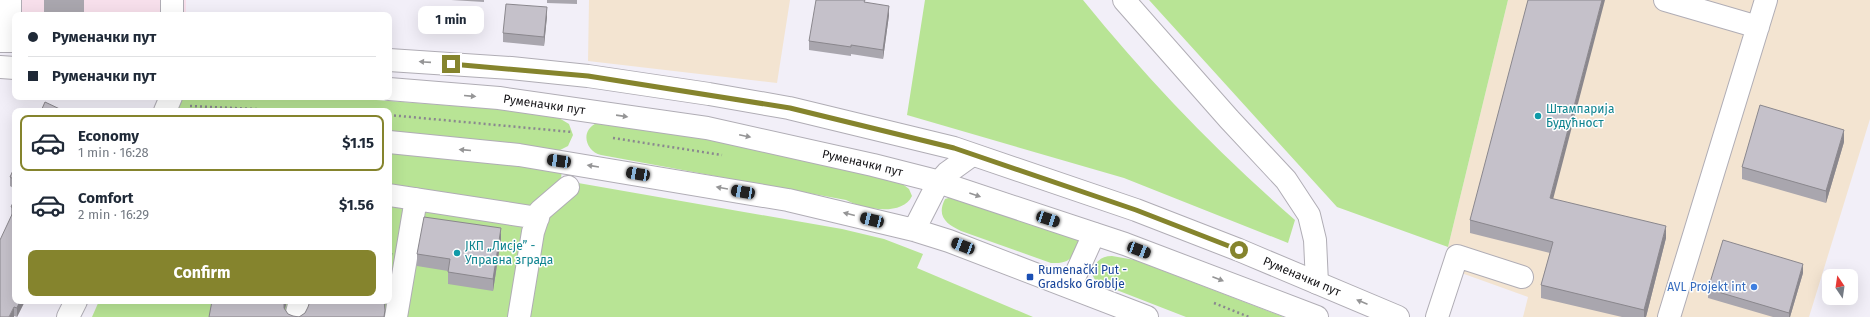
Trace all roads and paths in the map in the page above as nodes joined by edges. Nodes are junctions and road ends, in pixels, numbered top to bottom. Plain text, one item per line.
1 (10, 0) edge
2 (172, 0) edge
3 (1124, 0) edge
4 (1665, 0) edge
5 (1766, 0) edge
6 (172, 12) edge
7 (1758, 27) junction
8 (8, 41) edge
9 (392, 60) edge
10 (0, 67) edge
11 (12, 68) edge
12 (392, 89) edge
13 (168, 104) edge
14 (243, 108) edge
15 (392, 142) edge
16 (972, 155) junction
17 (938, 183) junction
18 (568, 187) dead end
19 (392, 195) edge
20 (416, 199) junction
21 (538, 218) junction
22 (914, 230) junction
23 (1094, 234) junction
24 (1522, 277) dead end
25 (1317, 283) junction
26 (1070, 287) junction
27 (74, 304) edge
28 (299, 304) edge
29 (68, 317) edge
30 (296, 317) edge
31 (396, 317) edge
32 (519, 317) edge
33 (1147, 317) edge
34 (1317, 317) edge
35 (1398, 317) edge
36 (1437, 317) edge
37 (1669, 317) edge

1 - 8 main road
2 - 6 main road
3 - 25 main road
4 - 7 main road
5 - 7 main road
7 - 37 main road
16 -> 9 main road, Руменачки пут
10 - 11 main road
12 -> 17 main road, Руменачки пут
13 - 14 path
22 -> 15 main road
16 - 17 main road
16 - 25 main road, Руменачки пут
17 - 22 main road
17 -> 23 main road, Руменачки пут
18 - 21 main road
19 - 20 main road
20 - 21 main road
20 - 31 main road
21 - 32 main road
22 - 26 main road
23 - 26 main road
23 -> 34 main road, Руменачки пут
24 - 36 main road
35 -> 25 main road, Руменачки пут
26 - 33 main road
27 - 29 main road
28 - 30 main road

